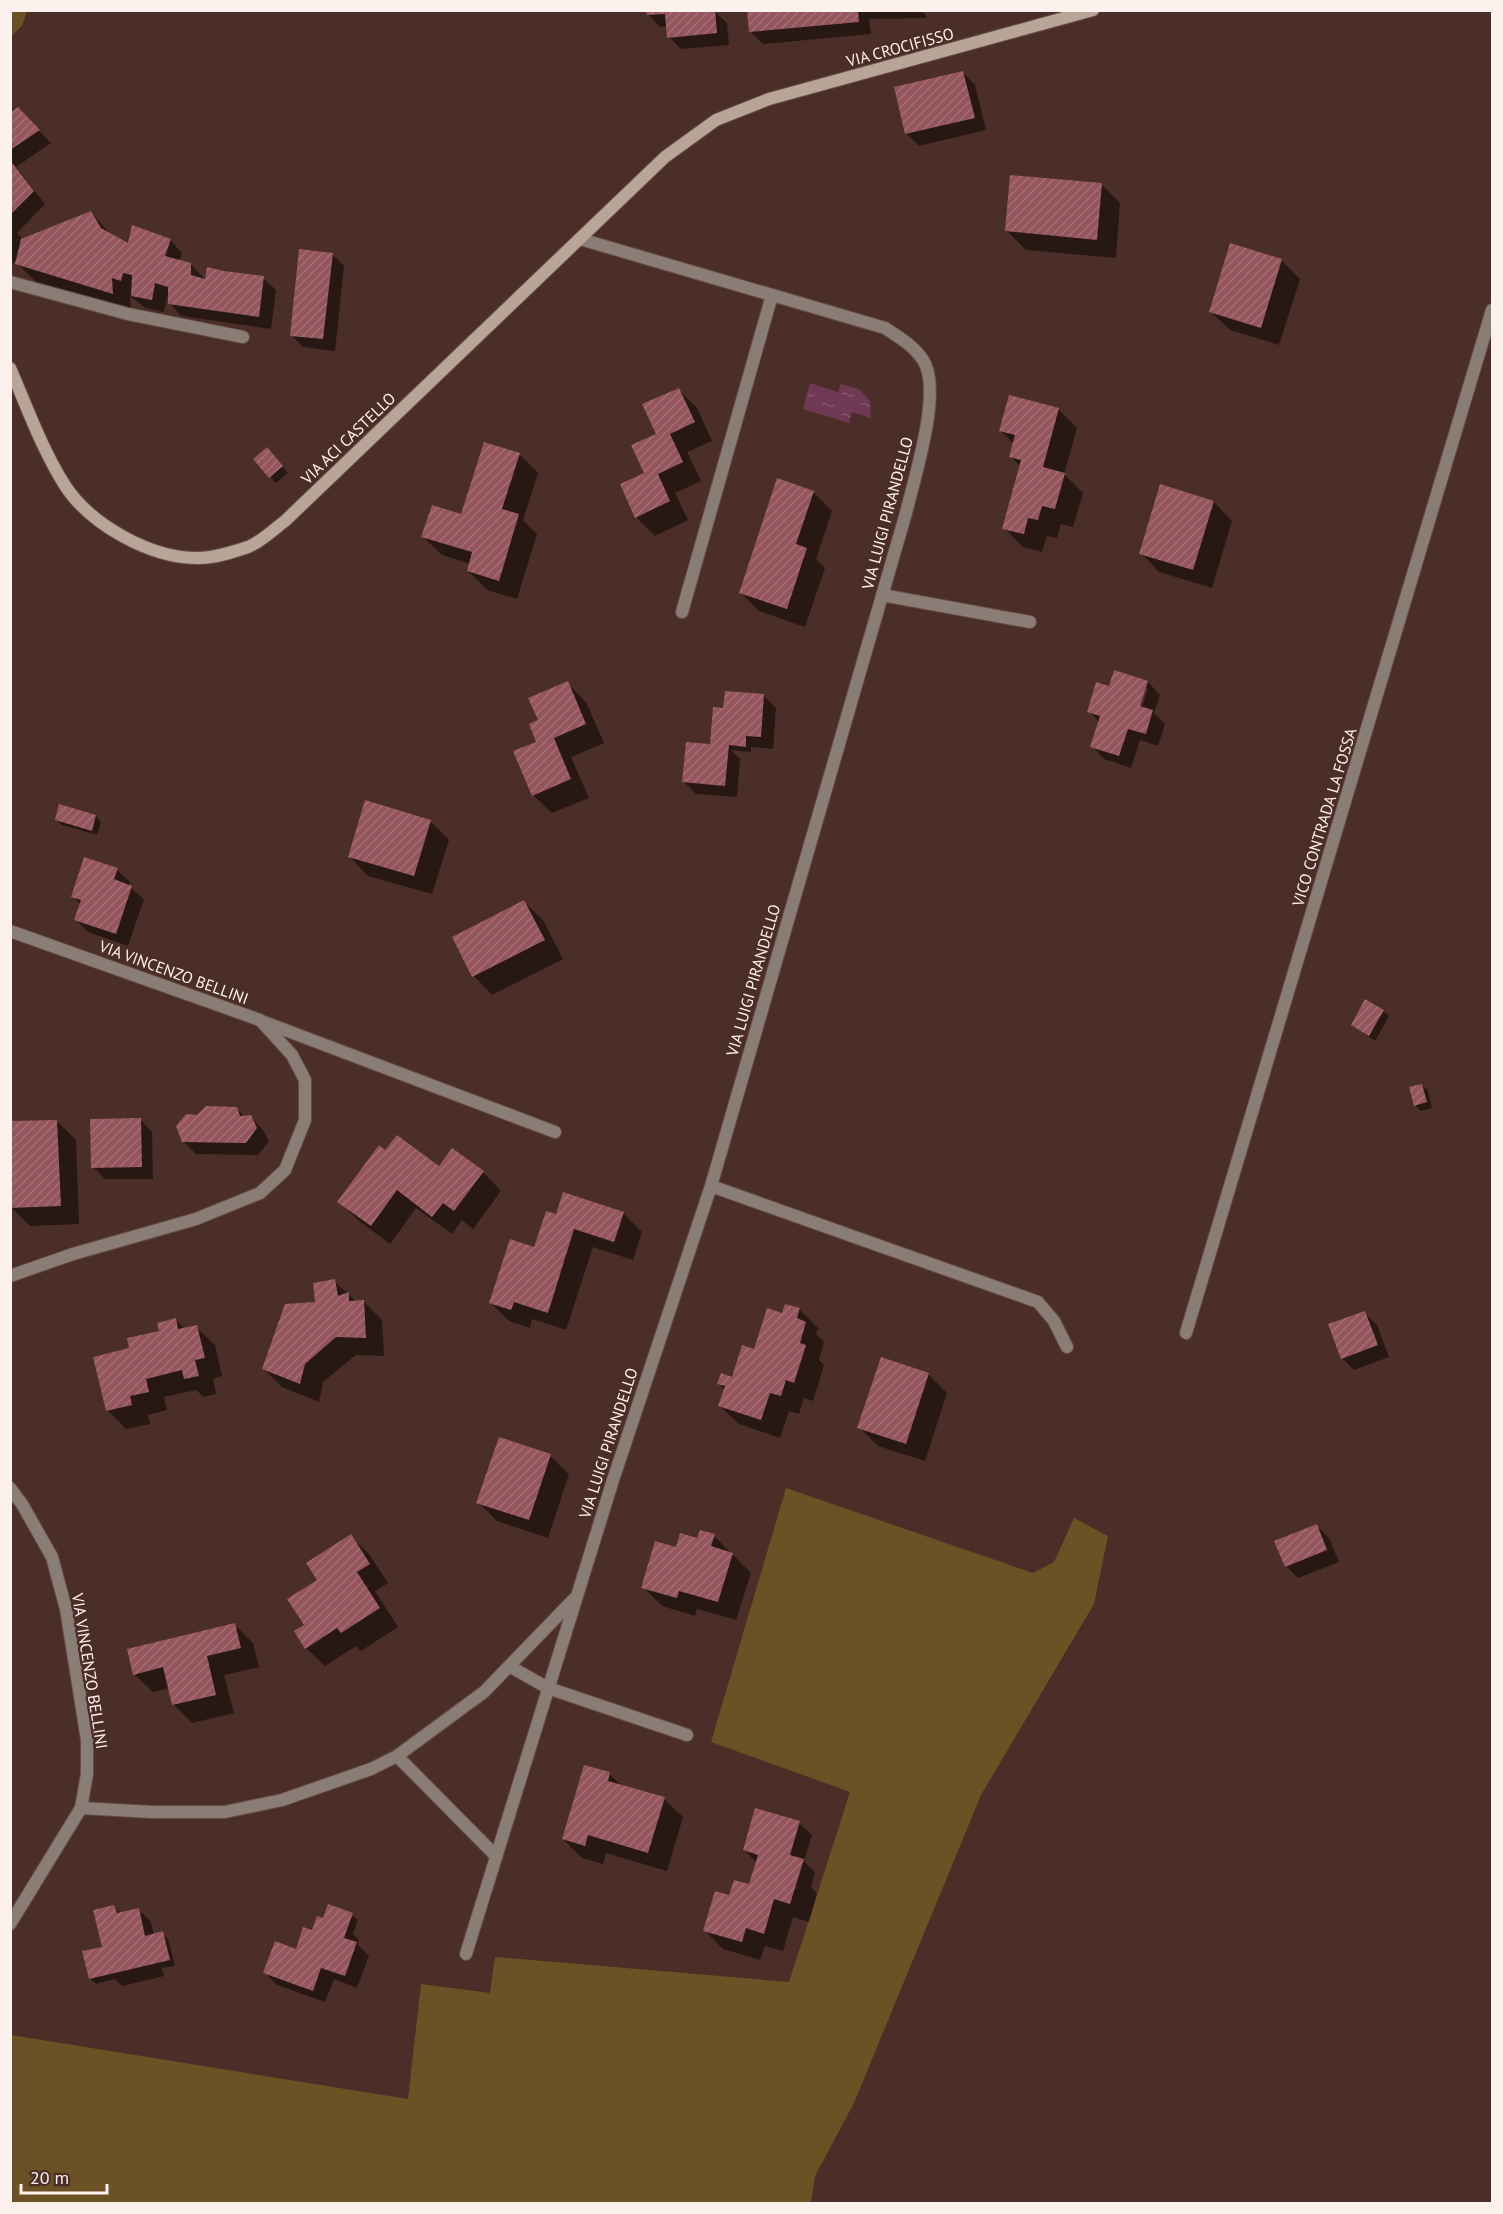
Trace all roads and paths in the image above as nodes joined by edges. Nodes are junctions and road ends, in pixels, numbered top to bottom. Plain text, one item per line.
1 (1093, 10) edge
2 (716, 120) joint
3 (580, 239) junction
4 (10, 282) edge
5 (772, 295) junction
6 (1492, 310) edge
7 (243, 337) dead end
8 (10, 368) edge
9 (882, 595) junction
10 (682, 612) dead end
11 (1030, 622) dead end
12 (10, 931) edge
13 (260, 1020) junction
14 (555, 1132) dead end
15 (711, 1186) junction
16 (10, 1276) edge
17 (1186, 1333) dead end
18 (1067, 1347) dead end
19 (10, 1488) edge
20 (577, 1597) junction
21 (510, 1666) junction
22 (548, 1688) junction
23 (687, 1735) dead end
24 (397, 1756) junction
25 (81, 1808) junction
26 (496, 1856) junction
27 (10, 1924) edge
28 (466, 1954) dead end

1 - 2 street, VIA CROCIFISSO
2 - 3 street, VIA ACI CASTELLO
3 - 5 street, VIA LUIGI PIRANDELLO
3 - 8 street, VIA ACI CASTELLO
4 - 7 street
5 - 9 street, VIA LUIGI PIRANDELLO
5 - 10 street
6 - 17 street, VICO CONTRADA LA FOSSA
9 - 11 street
9 - 15 street, VIA LUIGI PIRANDELLO
12 - 13 street, VIA VINCENZO BELLINI
13 - 14 street
13 - 16 street, VIA VINCENZO BELLINI
15 - 18 street
15 - 20 street, VIA LUIGI PIRANDELLO
19 - 25 street, VIA VINCENZO BELLINI
20 - 21 street
20 - 22 street, VIA LUIGI PIRANDELLO
21 - 22 street
21 - 24 street
22 - 23 street
22 - 26 street, VIA LUIGI PIRANDELLO
24 - 25 street
24 - 26 street
25 - 27 street, VIA VINCENZO BELLINI
26 - 28 street, VIA LUIGI PIRANDELLO

